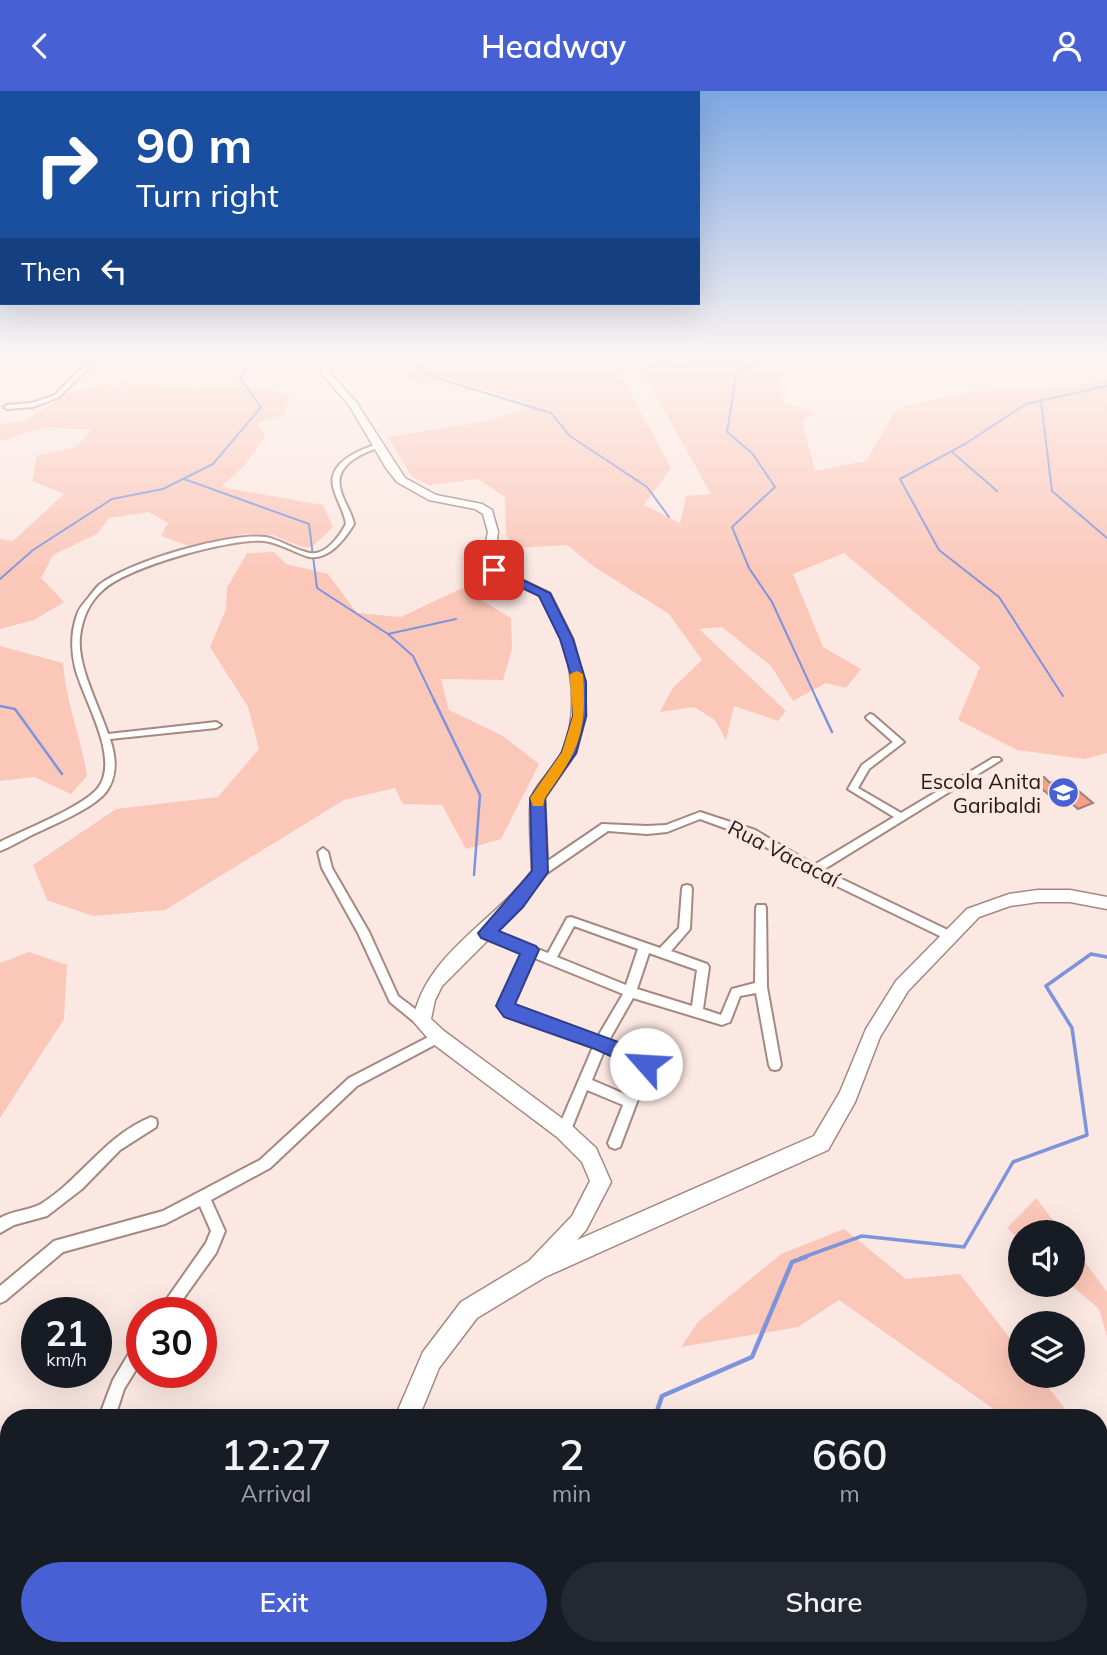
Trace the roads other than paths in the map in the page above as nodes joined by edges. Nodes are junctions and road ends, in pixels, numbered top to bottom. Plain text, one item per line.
1 (370, 431) edge
2 (379, 446) junction
3 (870, 717) dead end
4 (216, 725) dead end
5 (104, 737) junction
6 (996, 760) dead end
7 (899, 816) junction
8 (0, 847) edge
9 (323, 852) dead end
10 (814, 870) junction
11 (540, 872) junction
12 (687, 889) dead end
13 (1107, 903) edge
14 (761, 908) dead end
15 (486, 933) junction
16 (950, 936) junction
17 (645, 946) junction
18 (530, 950) junction
19 (663, 952) junction
20 (551, 958) junction
21 (761, 987) junction
22 (630, 992) junction
23 (697, 1013) junction
24 (422, 1021) junction
25 (438, 1038) junction
26 (601, 1043) junction
27 (775, 1065) dead end
28 (584, 1083) junction
29 (631, 1102) junction
30 (151, 1123) dead end
31 (564, 1131) junction
32 (615, 1143) dead end
33 (204, 1199) junction
34 (0, 1226) edge
35 (537, 1269) junction
36 (0, 1296) edge
37 (176, 1297) edge
38 (126, 1372) edge
39 (110, 1409) edge
40 (410, 1409) edge

1 - 2 street
2 - 5 street
2 - 11 street
3 - 7 street
4 - 5 street
5 - 8 street
6 - 7 street
7 - 10 street
9 - 24 street
10 - 11 street, Rua Vacacaí
10 - 16 street, Rua Vacacaí
11 - 15 street
12 - 19 street
13 - 16 street
14 - 21 street
15 - 18 street
15 - 24 street
16 - 35 street
17 - 19 street
17 - 20 street
17 - 22 street
18 - 20 street
18 - 26 street
19 - 23 street
20 - 22 street
21 - 23 street
21 - 27 street
22 - 23 street
22 - 26 street
24 - 25 street
25 - 31 street
25 - 33 street
26 - 28 street
26 - 29 street
28 - 29 street
28 - 31 street
29 - 32 street
30 - 34 street
31 - 35 street
33 - 36 street
33 - 37 street
35 - 40 street
38 - 39 street

